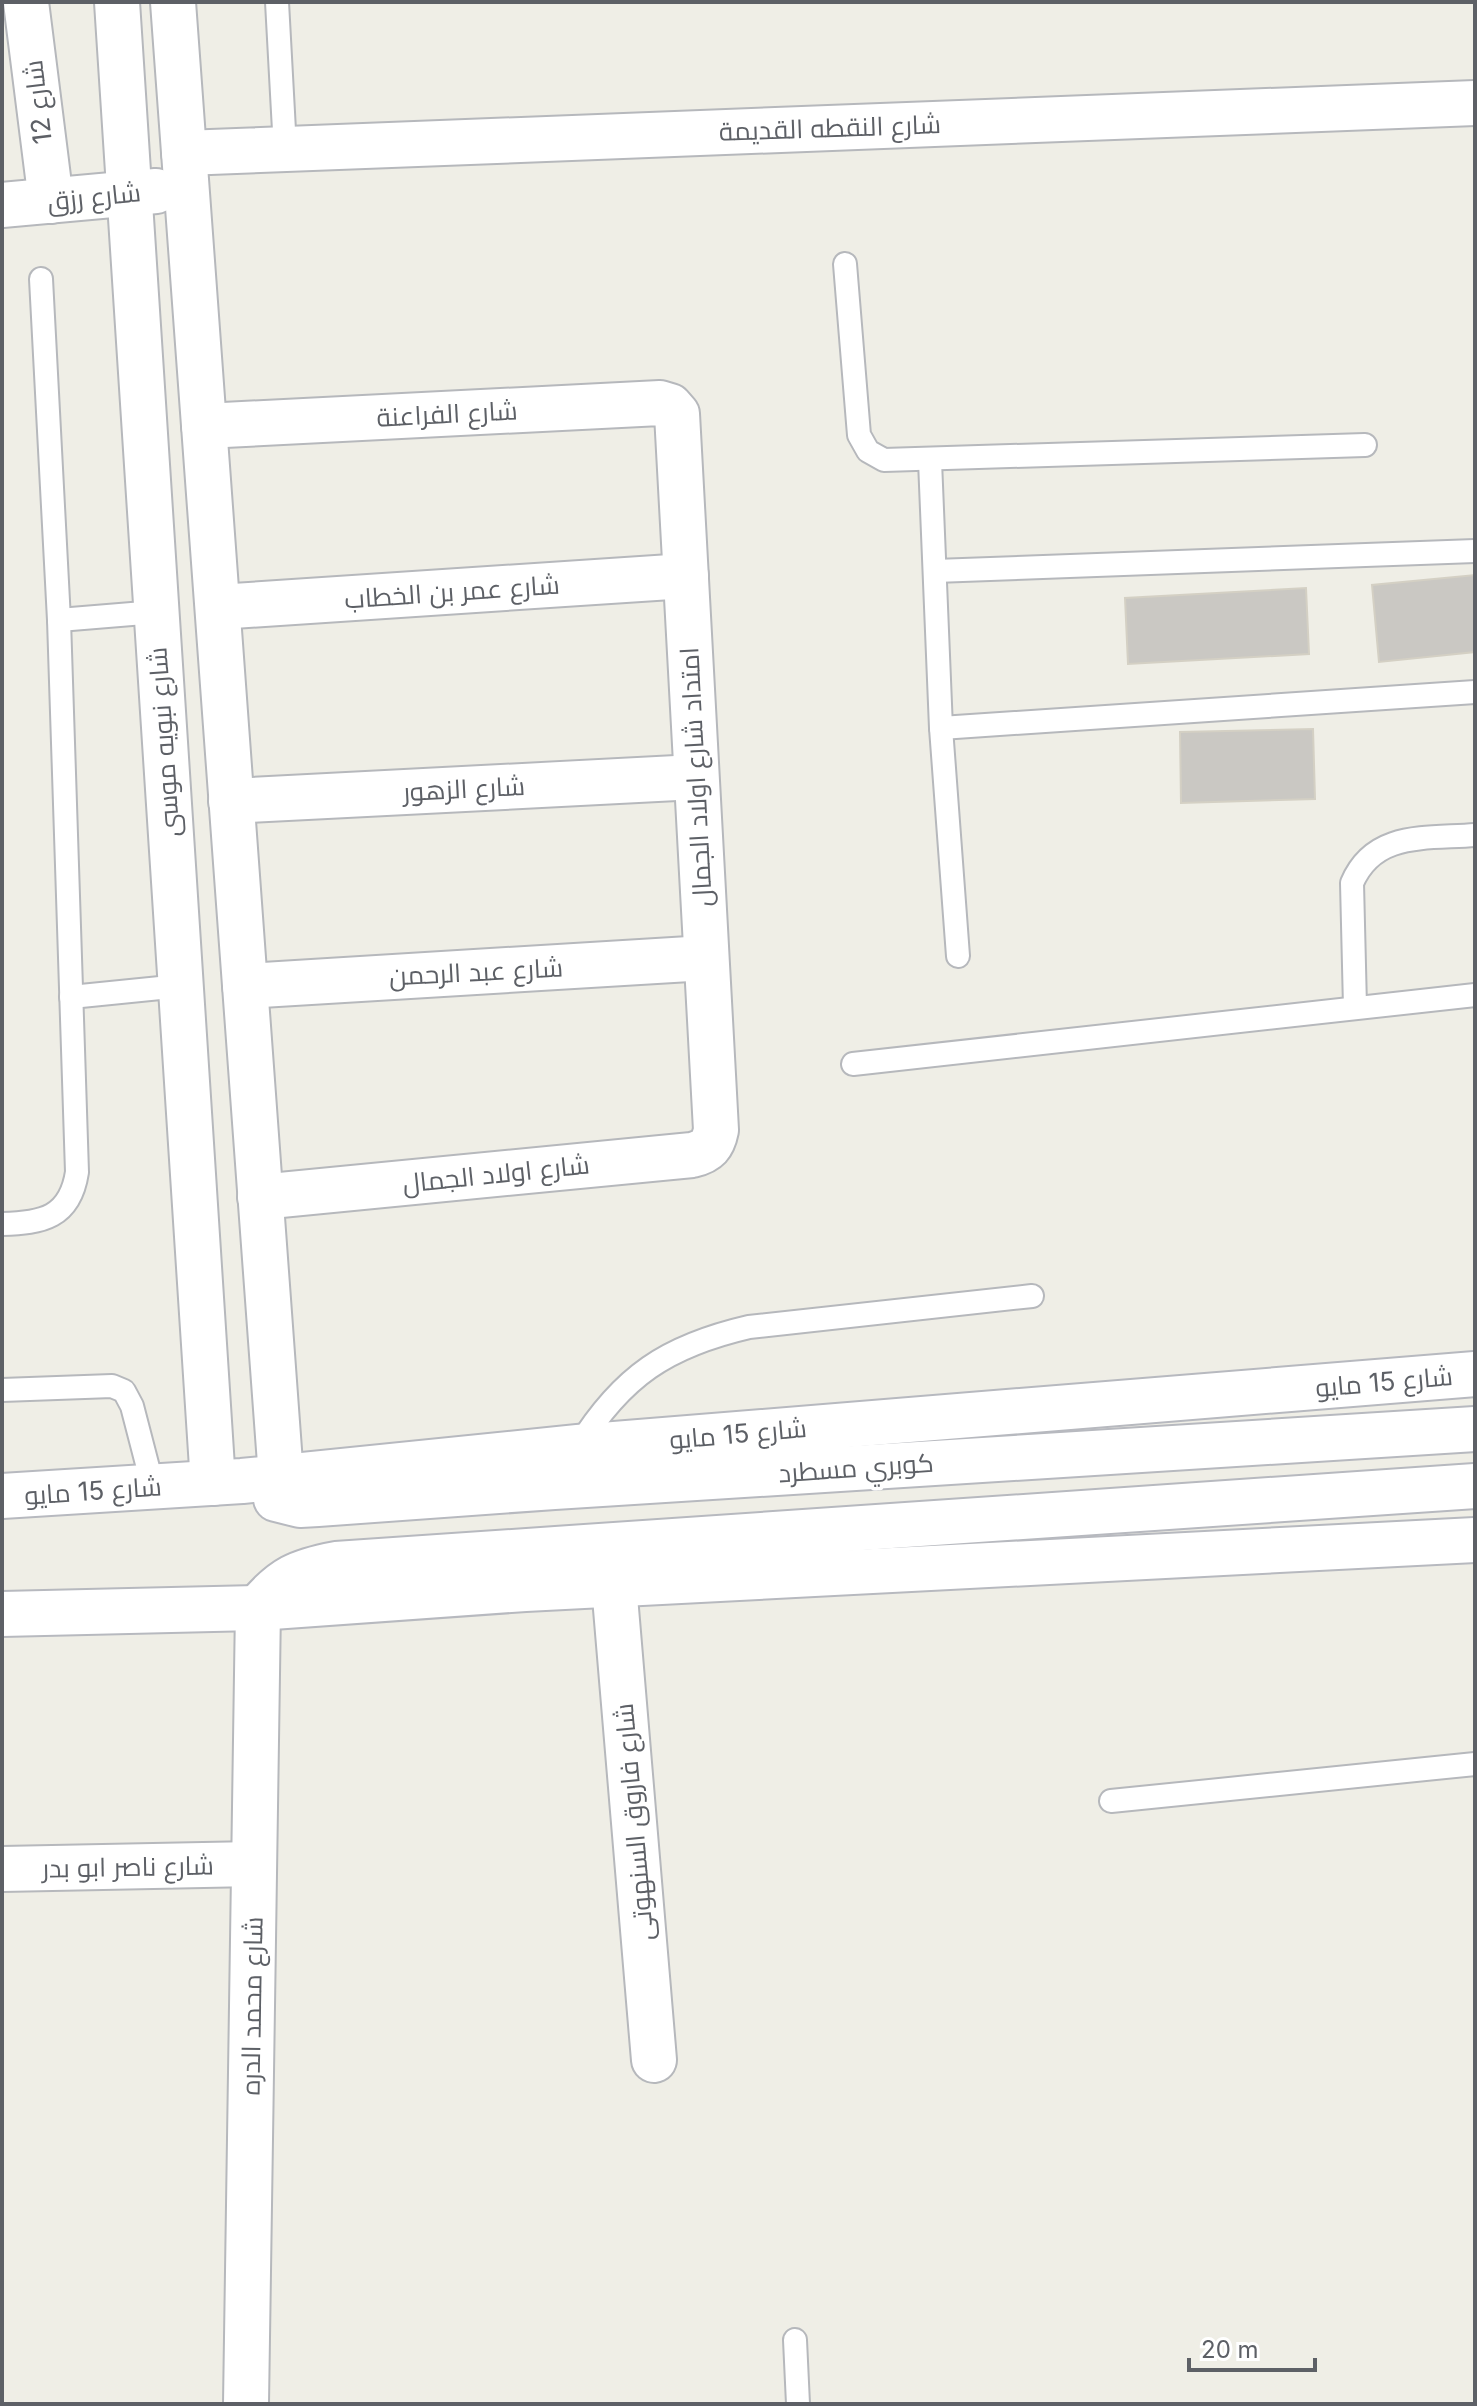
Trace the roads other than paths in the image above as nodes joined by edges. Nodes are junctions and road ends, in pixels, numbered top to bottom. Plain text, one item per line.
1 (26, 2) edge
2 (117, 2) edge
3 (173, 2) edge
4 (277, 2) edge
5 (1475, 103) edge
6 (285, 149) junction
7 (186, 170) junction
8 (129, 194) junction
9 (51, 201) junction
10 (2, 205) edge
11 (845, 264) dead end
12 (41, 279) dead end
13 (677, 424) joint
14 (204, 426) junction
15 (1365, 445) dead end
16 (930, 461) junction
17 (1475, 551) edge
18 (935, 571) junction
19 (686, 576) junction
20 (218, 607) junction
21 (156, 612) junction
22 (59, 620) junction
23 (1475, 692) edge
24 (941, 728) junction
25 (696, 777) junction
26 (231, 801) junction
27 (1475, 835) edge
28 (958, 956) dead end
29 (706, 958) junction
30 (180, 986) junction
31 (245, 986) junction
32 (1475, 995) edge
33 (71, 997) junction
34 (1355, 1007) junction
35 (853, 1064) dead end
36 (716, 1130) joint
37 (260, 1197) junction
38 (2, 1224) edge
39 (1032, 1296) dead end
40 (1475, 1374) edge
41 (2, 1390) edge
42 (1475, 1429) edge
43 (578, 1447) junction
44 (245, 1480) junction
45 (1475, 1486) edge
46 (153, 1487) junction
47 (2, 1496) edge
48 (1475, 1540) edge
49 (614, 1585) junction
50 (258, 1608) junction
51 (2, 1614) edge
52 (1475, 1764) edge
53 (1111, 1801) dead end
54 (254, 1864) junction
55 (2, 1869) edge
56 (654, 2060) dead end
57 (795, 2340) dead end
58 (246, 2404) edge
59 (798, 2404) edge

1 - 9 street, شارع 12
2 - 8 street, شارع نبويه موسى
3 - 7 street
4 - 6 lane
5 - 6 street, شارع النقطه القديمة
6 - 7 street, شارع النقطه القديمة
7 - 8 street, شارع رزق
7 - 14 street
8 - 9 street, شارع رزق
8 - 21 street, شارع نبويه موسى
9 - 10 street, شارع رزق
11 - 16 lane
12 - 22 lane
13 - 14 street, شارع الفراعنة
13 - 19 street, امتداد شارع اولاد الجمال
14 - 20 street
15 - 16 lane
16 - 18 lane
17 - 18 lane
18 - 24 lane
19 - 20 street, شارع عمر بن الخطاب
19 - 25 street, امتداد شارع اولاد الجمال
20 - 26 street
21 - 22 lane
21 - 30 street, شارع نبويه موسى
22 - 33 lane
23 - 24 lane
24 - 28 lane
25 - 26 street, شارع الزهور
25 - 29 street, امتداد شارع اولاد الجمال
26 - 31 street
27 - 34 lane
29 - 31 street, شارع عبد الرحمن
29 - 36 street, امتداد شارع اولاد الجمال
30 - 33 lane
30 - 44 street, شارع نبويه موسى
31 - 37 street
32 - 34 lane
33 - 38 lane
34 - 35 lane
36 - 37 street, شارع اولاد الجمال
37 - 44 street
39 - 43 lane
40 - 43 street, شارع 15 مايو
41 - 46 lane
42 - 44 street, كوبري مسطرد
43 - 44 street, شارع 15 مايو
44 - 46 street, شارع 15 مايو
45 - 50 street
46 - 47 street, شارع 15 مايو
48 - 49 street
49 - 50 street
49 - 56 street, شارع فاروق السنهوتى
50 - 51 street
50 - 54 street, شارع محمد الدره
52 - 53 lane
54 - 55 street, شارع ناصر ابو بدر
54 - 58 street, شارع محمد الدره
57 - 59 lane

